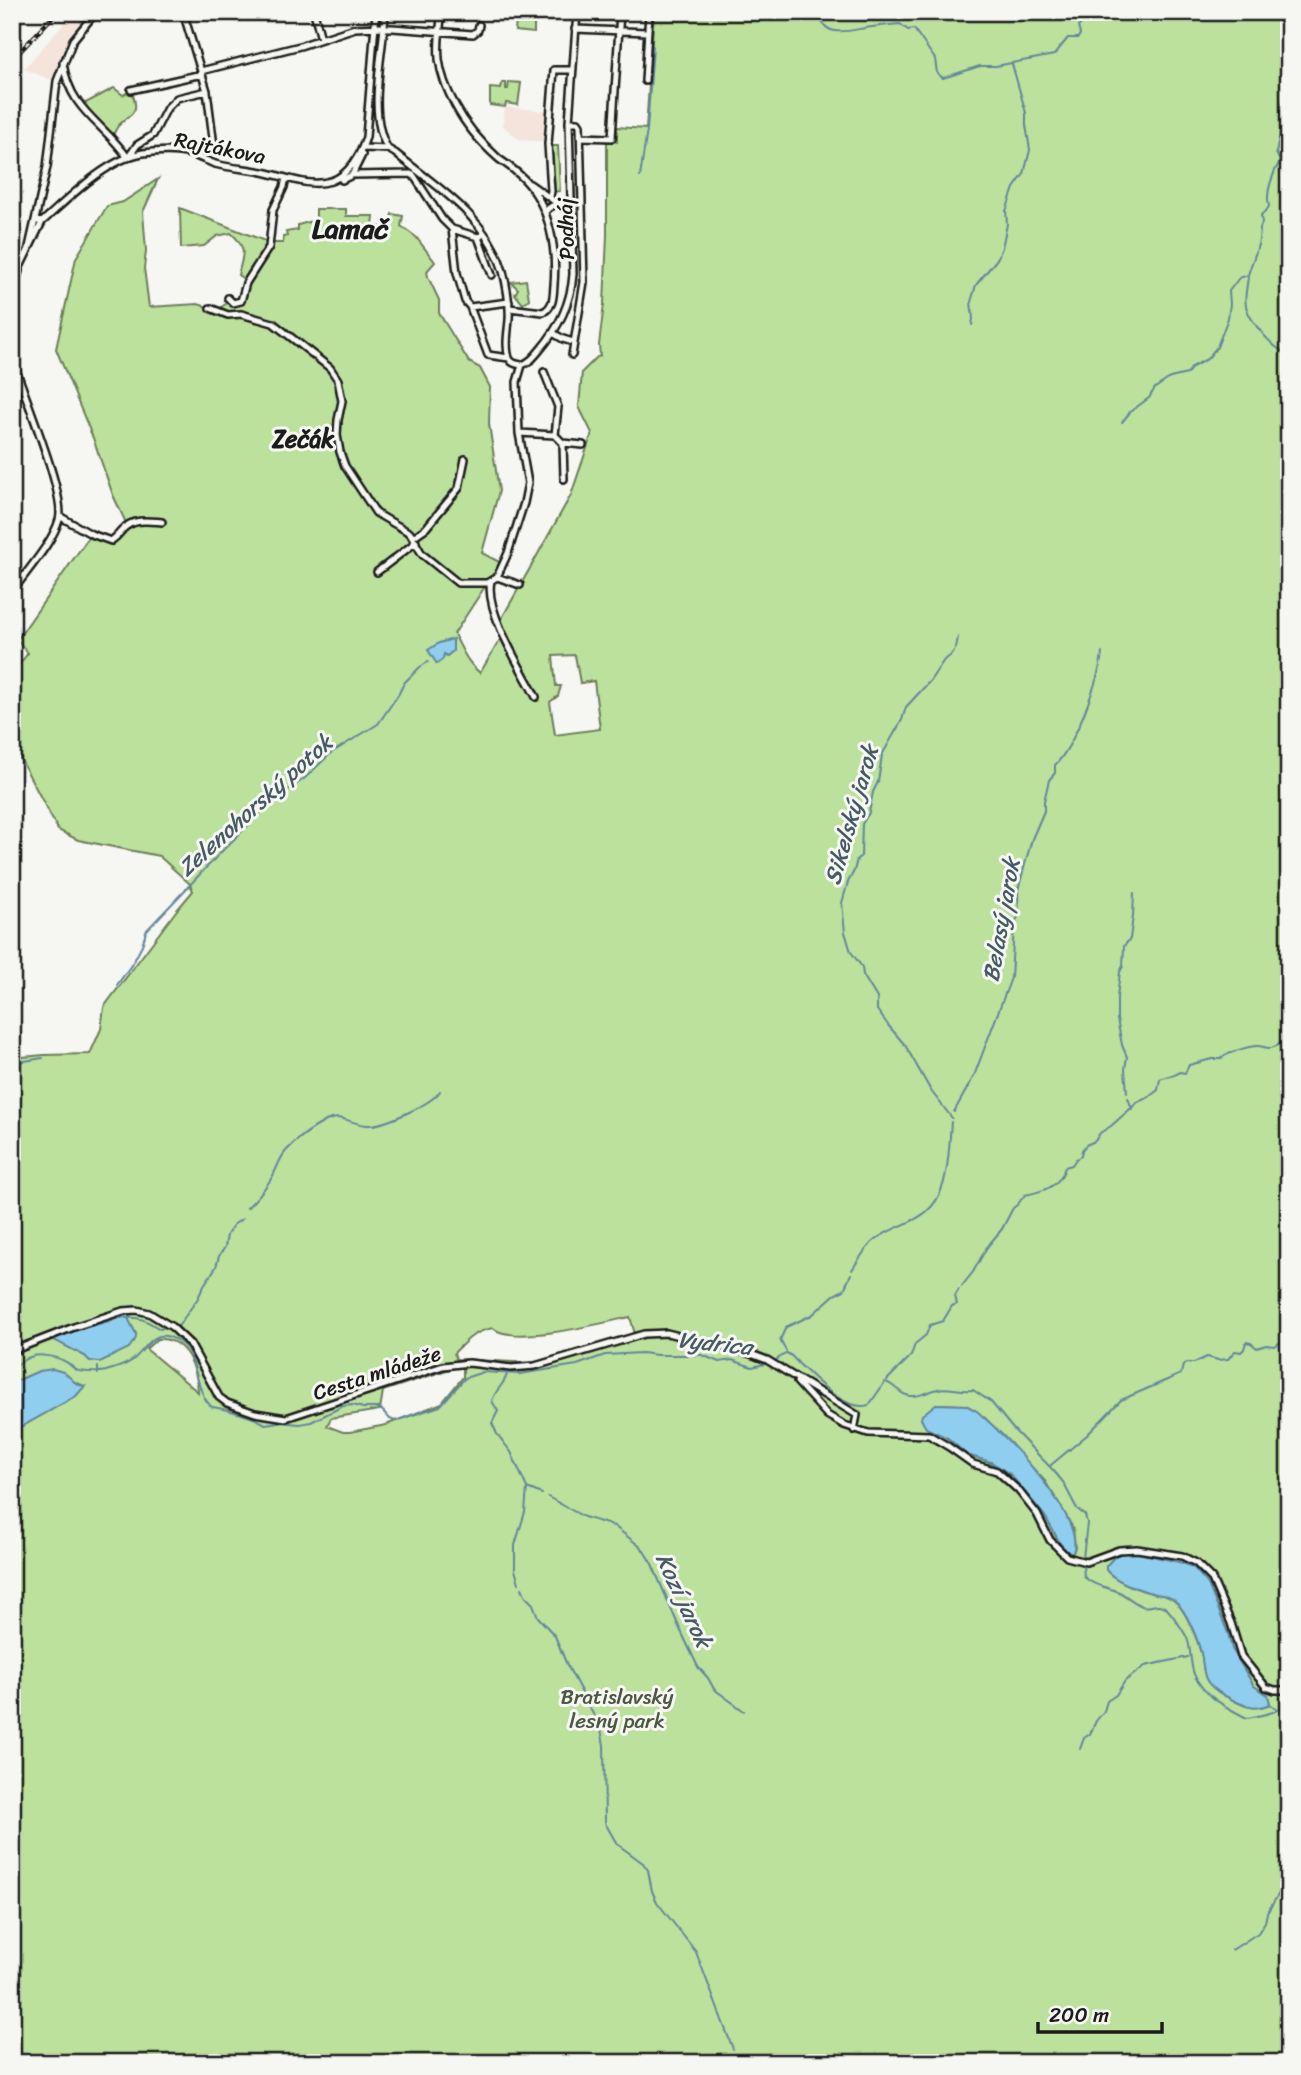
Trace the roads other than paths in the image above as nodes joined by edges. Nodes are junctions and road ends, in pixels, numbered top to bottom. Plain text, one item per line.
1 (183, 12) edge
2 (314, 12) edge
3 (376, 12) edge
4 (384, 12) edge
5 (442, 12) edge
6 (577, 12) edge
7 (620, 12) edge
8 (649, 12) edge
9 (94, 14) edge
10 (478, 25) dead end
11 (376, 27) junction
12 (384, 28) junction
13 (575, 29) junction
14 (439, 32) junction
15 (618, 32) junction
16 (647, 32) junction
17 (321, 39) junction
18 (63, 61) junction
19 (572, 70) junction
20 (202, 73) junction
21 (645, 81) dead end
22 (131, 90) dead end
23 (207, 92) junction
24 (569, 122) junction
25 (366, 137) junction
26 (580, 137) junction
27 (382, 139) junction
28 (214, 146) dead end
29 (388, 149) junction
30 (362, 150) junction
31 (128, 158) junction
32 (416, 174) junction
33 (352, 175) junction
34 (286, 178) junction
35 (342, 180) dead end
36 (301, 182) junction
37 (527, 182) junction
38 (284, 187) junction
39 (550, 197) junction
40 (570, 202) junction
41 (557, 203) junction
42 (545, 212) junction
43 (39, 221) junction
44 (452, 229) junction
45 (481, 235) junction
46 (20, 267) junction
47 (12, 270) edge
48 (492, 275) dead end
49 (12, 298) edge
50 (509, 305) junction
51 (470, 307) junction
52 (209, 308) dead end
53 (217, 310) junction
54 (554, 333) junction
55 (573, 342) junction
56 (572, 355) dead end
57 (12, 357) edge
58 (509, 358) junction
59 (522, 365) junction
60 (544, 372) dead end
61 (519, 433) junction
62 (555, 435) junction
63 (562, 443) junction
64 (583, 445) dead end
65 (465, 459) dead end
66 (564, 479) dead end
67 (61, 517) junction
68 (162, 522) dead end
69 (414, 539) junction
70 (377, 572) dead end
71 (497, 577) junction
72 (491, 581) junction
73 (520, 585) dead end
74 (12, 592) edge
75 (537, 697) dead end
76 (12, 1351) edge
77 (793, 1377) junction
78 (854, 1430) junction
79 (1289, 1690) edge

1 - 20 street
2 - 17 street
3 - 11 street
4 - 12 street
5 - 14 street
6 - 13 street, Podháj
7 - 15 street
8 - 16 street
9 - 18 street
10 - 14 street
11 - 12 street
11 - 17 street
11 - 25 street
12 - 14 street
12 - 27 street
13 - 15 street
13 - 19 street, Podháj
14 - 37 street
15 - 16 street
15 - 26 street
16 - 21 street
17 - 20 street
18 - 31 street
18 - 43 street
19 - 24 street, Podháj
19 - 39 street
20 - 22 street
20 - 23 street
23 - 28 street
23 - 31 street
24 - 26 street
24 - 40 street, Podháj
25 - 27 street
25 - 30 street
26 - 55 street, Podháj
27 - 29 street
29 - 30 street
29 - 32 street
30 - 33 street
30 - 36 street, Rajtákova
31 - 34 street, Rajtákova
31 - 43 street, Rajtákova
32 - 33 street
32 - 44 street
32 - 45 street
33 - 35 street
34 - 36 street, Rajtákova
34 - 38 street
36 - 38 street
37 - 39 street
37 - 42 street
38 - 53 street
39 - 41 street
40 - 41 street
40 - 54 street, Podháj
41 - 42 street
42 - 50 street
43 - 46 street
44 - 45 street
44 - 51 street
45 - 48 street
45 - 50 street
46 - 47 street
46 - 49 street
50 - 51 street
50 - 58 street
51 - 58 street
52 - 53 street
53 - 69 street
54 - 55 street
54 - 59 street, Podháj
55 - 56 street, Podháj
57 - 67 street
58 - 59 street
59 - 61 street
60 - 62 street
61 - 62 street
61 - 71 street
62 - 63 street
63 - 64 street
63 - 66 street
65 - 69 street
67 - 68 street
67 - 74 street
69 - 70 street
69 - 72 street
71 - 72 street
71 - 73 street
72 - 75 street
76 - 77 street, Cesta mládeže
77 - 78 street, Cesta mládeže
77 - 78 street, Cesta mládeže
78 - 79 street, Cesta mládeže

